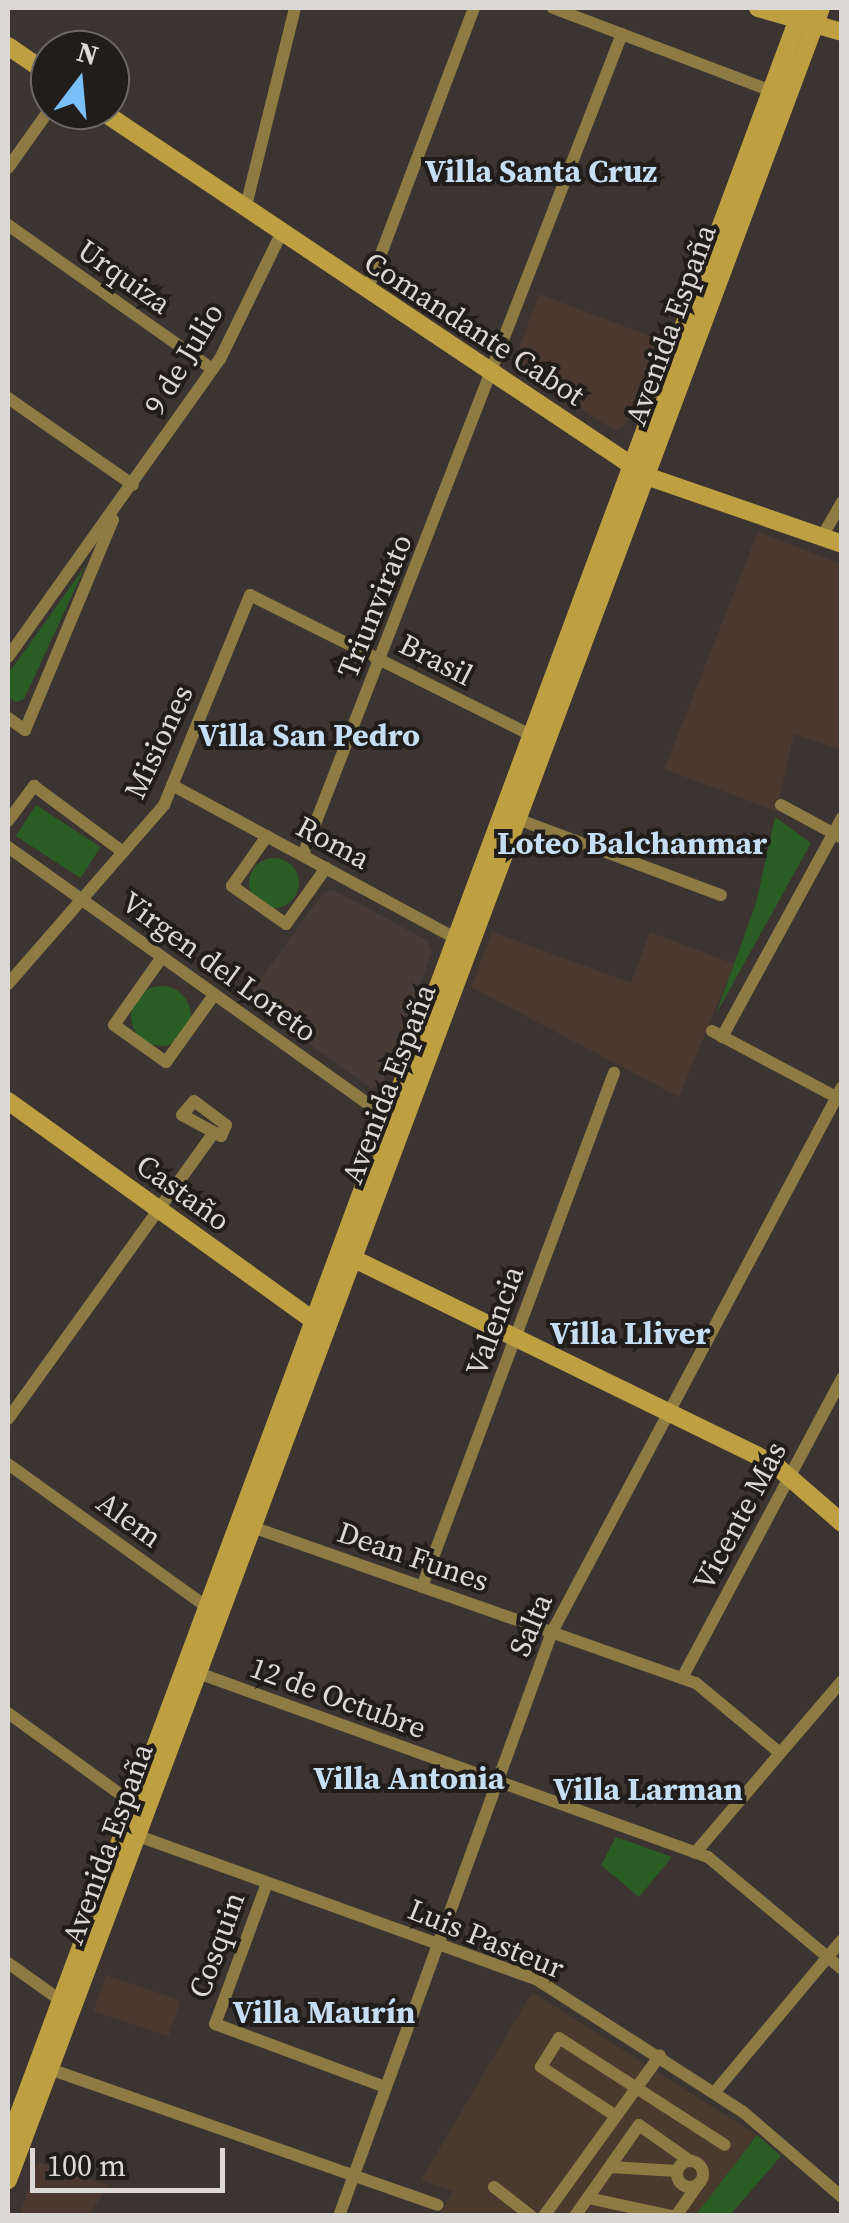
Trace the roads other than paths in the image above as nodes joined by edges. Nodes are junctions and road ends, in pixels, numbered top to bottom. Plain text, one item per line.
1 (295, 8) edge
2 (474, 8) edge
3 (553, 8) edge
4 (758, 8) edge
5 (809, 15) edge
6 (842, 32) edge
7 (622, 34) junction
8 (8, 46) edge
9 (30, 62) edge
10 (778, 93) junction
11 (35, 130) edge
12 (129, 130) edge
13 (8, 168) edge
14 (245, 210) junction
15 (8, 226) edge
16 (281, 234) junction
17 (368, 292) junction
18 (212, 369) junction
19 (493, 374) junction
20 (10, 404) edge
21 (637, 470) junction
22 (133, 485) junction
23 (842, 502) edge
24 (120, 504) junction
25 (824, 535) junction
26 (842, 544) edge
27 (250, 595) joint
28 (8, 658) edge
29 (380, 660) junction
30 (8, 718) edge
31 (538, 738) junction
32 (172, 785) junction
33 (781, 805) dead end
34 (509, 816) junction
35 (842, 818) edge
36 (8, 821) edge
37 (837, 835) edge
38 (267, 836) junction
39 (8, 847) edge
40 (123, 852) junction
41 (303, 856) junction
42 (326, 868) junction
43 (721, 895) dead end
44 (81, 900) junction
45 (462, 941) junction
46 (162, 957) junction
47 (8, 984) edge
48 (214, 994) junction
49 (614, 1073) dead end
50 (840, 1094) edge
51 (8, 1101) edge
52 (394, 1123) junction
53 (211, 1137) dead end
54 (159, 1210) junction
55 (345, 1254) junction
56 (319, 1324) junction
57 (515, 1338) junction
58 (842, 1378) edge
59 (668, 1412) junction
60 (8, 1419) edge
61 (8, 1464) edge
62 (789, 1476) junction
63 (842, 1522) edge
64 (245, 1525) junction
65 (422, 1587) junction
66 (213, 1611) junction
67 (552, 1632) junction
68 (192, 1671) junction
69 (682, 1678) junction
70 (842, 1680) edge
71 (8, 1713) edge
72 (780, 1753) junction
73 (496, 1782) junction
74 (140, 1809) junction
75 (131, 1833) junction
76 (695, 1853) junction
77 (267, 1883) junction
78 (842, 1940) edge
79 (436, 1944) junction
80 (828, 1957) junction
81 (8, 1963) edge
82 (842, 1969) edge
83 (69, 2005) junction
84 (660, 2055) junction
85 (45, 2067) junction
86 (385, 2086) junction
87 (636, 2088) junction
88 (714, 2094) junction
89 (616, 2116) junction
90 (8, 2143) edge
91 (726, 2145) dead end
92 (690, 2162) junction
93 (610, 2166) junction
94 (677, 2171) junction
95 (353, 2175) junction
96 (8, 2180) edge
97 (698, 2185) junction
98 (494, 2187) dead end
99 (842, 2196) edge
100 (588, 2198) junction
101 (438, 2205) dead end
102 (339, 2216) edge
103 (531, 2216) edge
104 (544, 2216) edge
105 (575, 2216) edge
106 (674, 2216) edge

1 - 14 street
2 - 17 street
3 - 7 street
4 - 5 main road
5 - 6 main road
5 - 10 main road, Avenida España
7 - 10 street
7 - 19 street, Triunvirato
8 - 9 main road
10 - 21 main road, Avenida España
11 - 13 street
12 - 14 main road, Comandante Cabot
14 - 16 main road, Comandante Cabot
15 - 18 street, Urquiza
16 - 17 main road, Comandante Cabot
16 - 18 street, 9 de Julio
17 - 19 main road, Comandante Cabot
18 - 22 street, 9 de Julio
19 - 21 main road, Comandante Cabot
19 - 29 street, Triunvirato
20 - 22 street
21 - 25 main road, Comandante Cabot
21 - 31 main road, Avenida España
22 - 24 street, 9 de Julio
23 - 25 street
24 - 28 street, 9 de Julio
24 - 30 street, 9 de Julio
25 - 26 main road, Comandante Cabot
27 - 29 street, Brasil
27 - 32 street, Misiones
29 - 31 street, Brasil
29 - 41 street, Triunvirato
31 - 34 main road, Avenida España
32 - 38 street, Roma
32 - 40 street, Misiones
33 - 37 street
34 - 43 street
34 - 45 main road, Avenida España
35 - 37 street
36 - 40 street
37 - 50 street
38 - 41 street, Roma
38 - 42 street
39 - 44 street, Virgen del Loreto
40 - 44 street, Misiones
41 - 42 street, Roma
42 - 45 street, Roma
44 - 46 street, Virgen del Loreto
44 - 47 street, Misiones
45 - 52 main road, Avenida España
46 - 48 street, Virgen del Loreto
46 - 48 street
48 - 52 street, Virgen del Loreto
49 - 57 street, Valencia
50 - 59 street, Salta
51 - 54 main road, Castaño
52 - 55 main road, Avenida España
53 - 54 street
54 - 56 main road, Castaño
54 - 60 street
55 - 56 main road, Avenida España
55 - 57 main road
56 - 64 main road, Avenida España
57 - 59 main road
57 - 65 street, Valencia
58 - 62 street, Vicente Mas
59 - 62 main road
59 - 67 street, Salta
61 - 66 street, Alem
62 - 63 main road
62 - 69 street, Vicente Mas
64 - 65 street, Dean Funes
64 - 66 main road, Avenida España
65 - 67 street, Dean Funes
66 - 68 main road, Avenida España
67 - 69 street, Dean Funes
67 - 73 street, Salta
68 - 73 street, 12 de Octubre
68 - 74 main road, Avenida España
69 - 72 street, Dean Funes
70 - 72 street
71 - 74 street
72 - 76 street
73 - 76 street, 12 de Octubre
73 - 79 street, Salta
74 - 75 main road, Avenida España
75 - 77 street, Luis Pasteur
75 - 83 main road, Avenida España
76 - 80 street, 12 de Octubre
77 - 79 street, Luis Pasteur
77 - 86 street, Cosquin
78 - 80 street
79 - 84 street, Luis Pasteur
79 - 86 street, Salta
80 - 82 street, 12 de Octubre
80 - 88 street
81 - 83 street
83 - 85 main road, Avenida España
84 - 87 street
84 - 88 street, Luis Pasteur
85 - 90 main road, Avenida España
85 - 95 street
85 - 96 main road, Avenida España
86 - 95 street, Salta
87 - 89 street
87 - 89 street
87 - 91 street
88 - 99 street, Luis Pasteur
89 - 104 street
92 - 93 street
92 - 94 street
92 - 97 street
93 - 94 street
93 - 100 street
94 - 97 street
95 - 101 street
95 - 102 street, Salta
97 - 106 street
98 - 103 street
100 - 105 street
100 - 106 street

